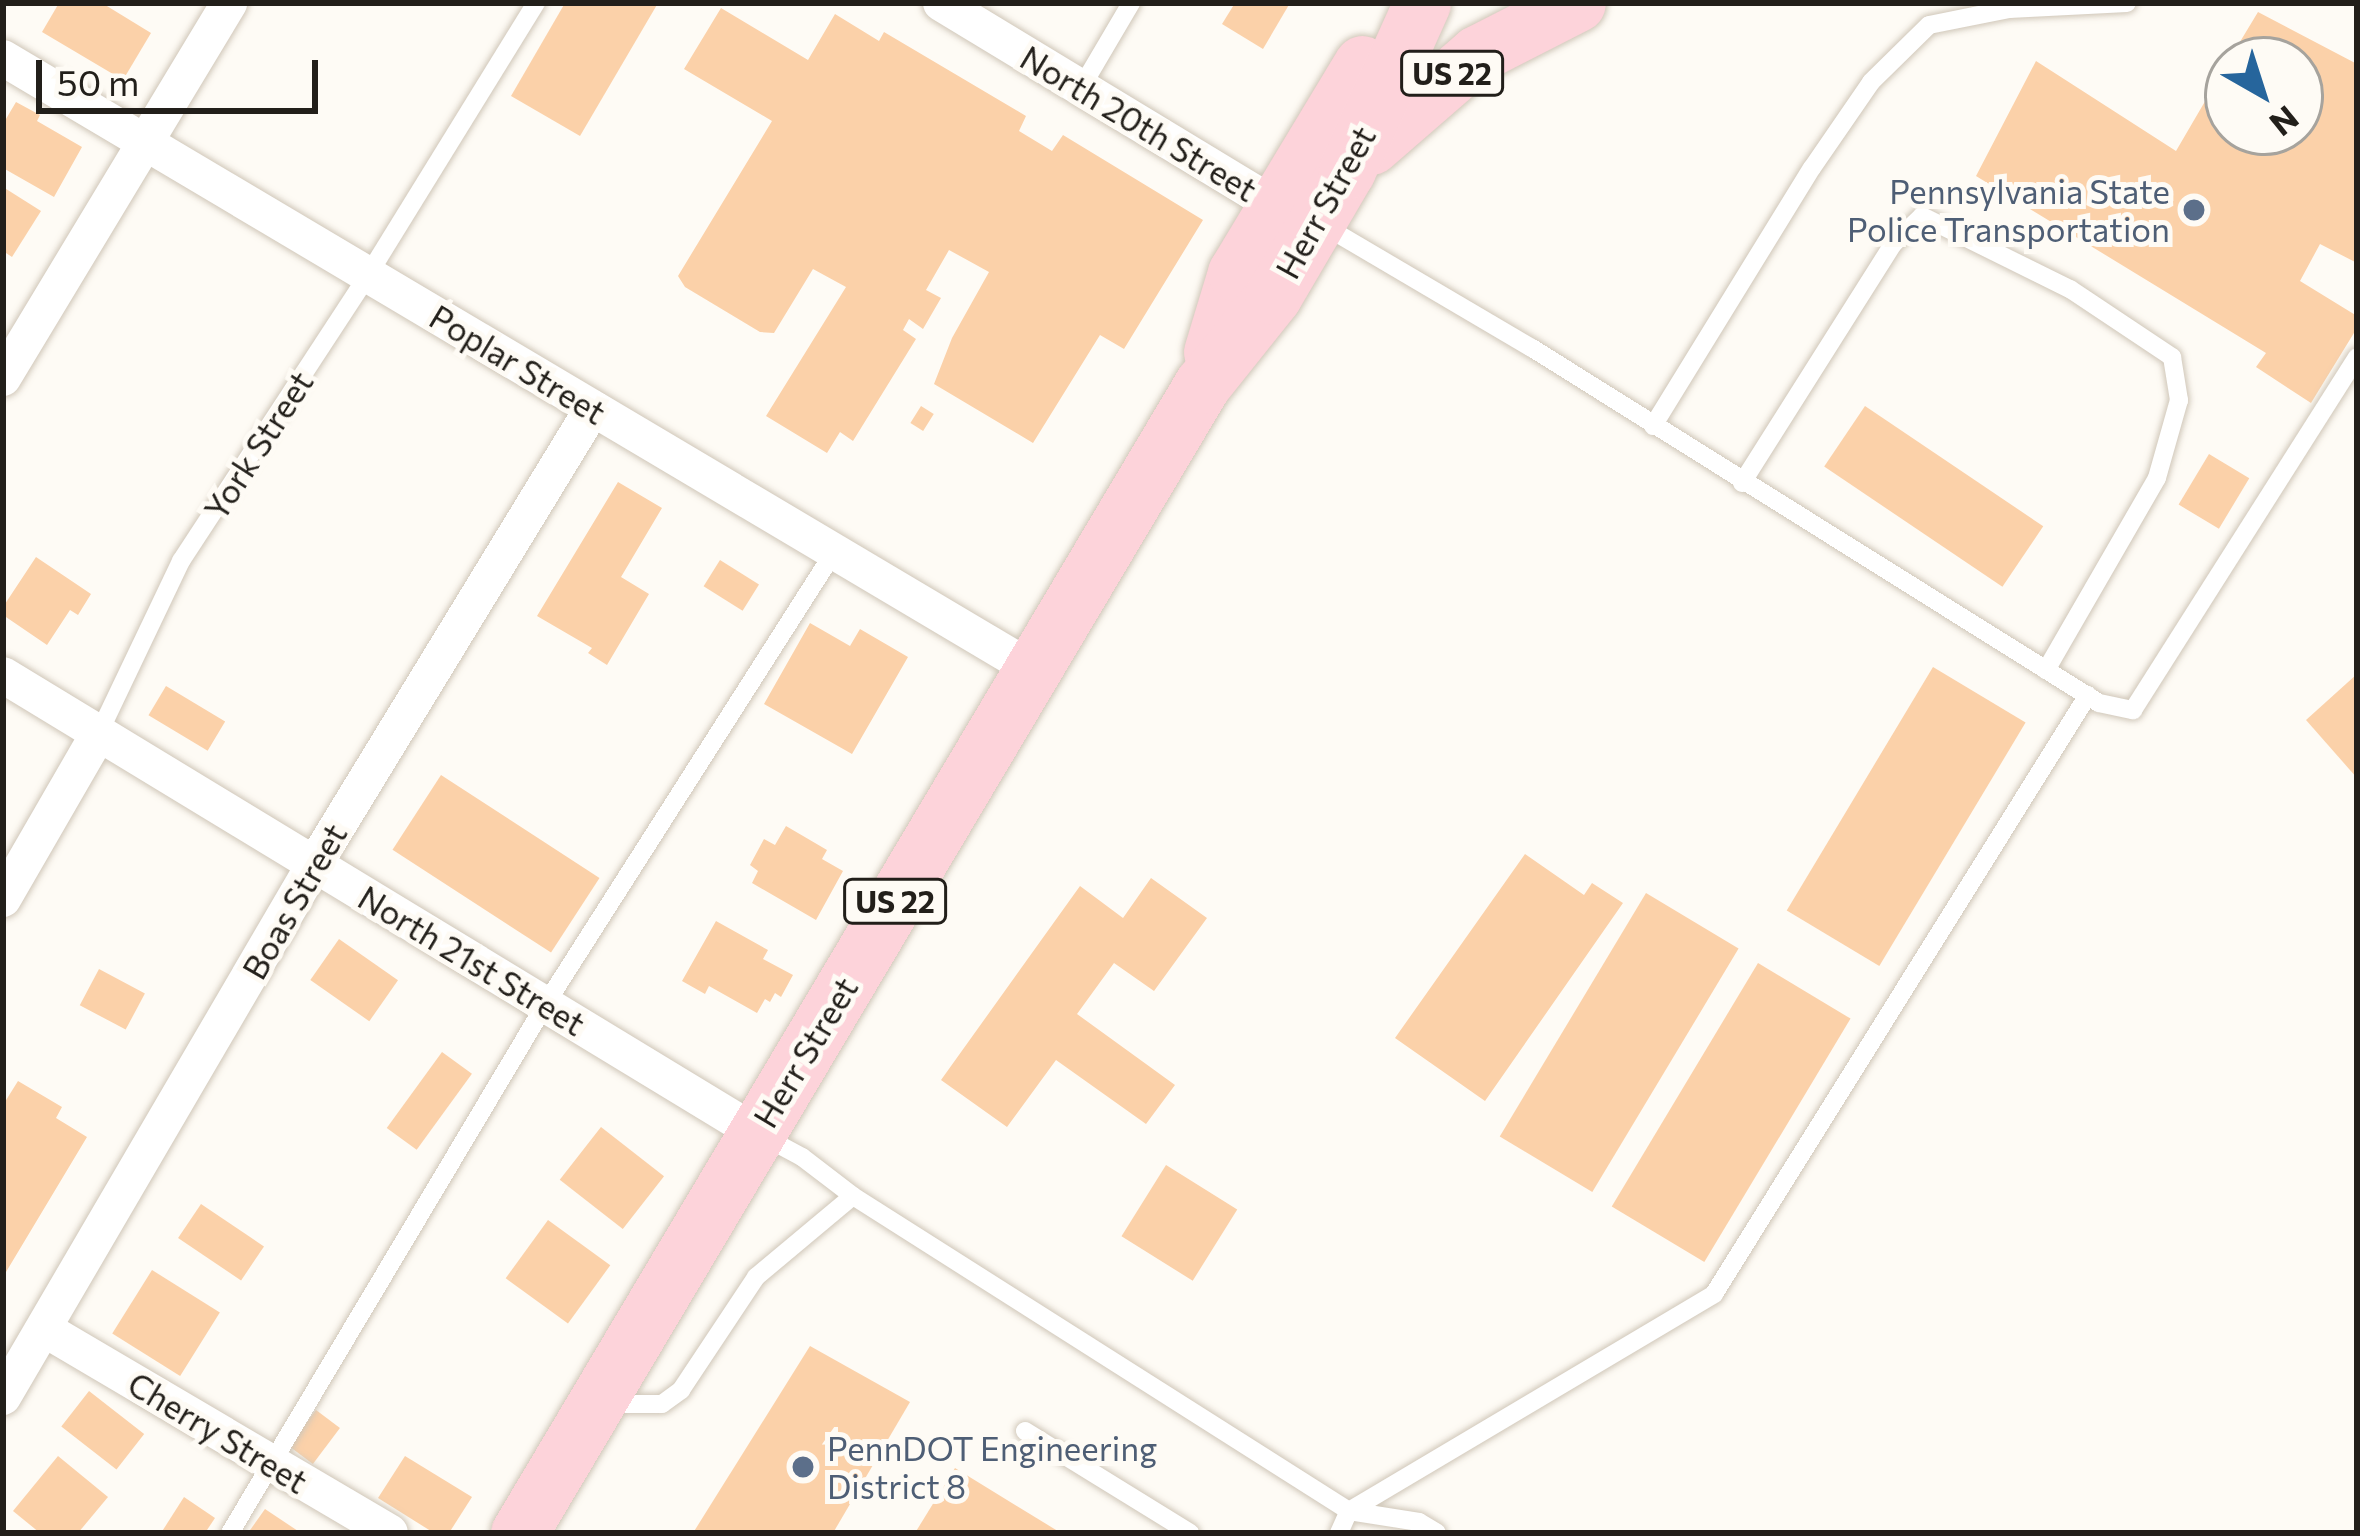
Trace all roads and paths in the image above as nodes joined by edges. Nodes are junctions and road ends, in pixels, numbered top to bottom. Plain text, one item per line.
1 (229, 3) edge
2 (536, 3) edge
3 (940, 3) edge
4 (1131, 3) edge
5 (1418, 3) edge
6 (1576, 3) edge
7 (2127, 3) edge
8 (3, 58) edge
9 (1081, 88) junction
10 (145, 142) junction
11 (1347, 170) junction
12 (1296, 214) junction
13 (368, 275) junction
14 (2357, 357) edge
15 (3, 378) edge
16 (592, 408) junction
17 (1653, 426) junction
18 (1742, 483) junction
19 (834, 552) junction
20 (1032, 670) junction
21 (2046, 670) junction
22 (3, 675) edge
23 (2088, 695) junction
24 (99, 733) junction
25 (314, 865) junction
26 (3, 899) edge
27 (545, 1005) junction
28 (757, 1133) junction
29 (853, 1196) junction
30 (46, 1330) junction
31 (3, 1397) edge
32 (596, 1403) junction
33 (1025, 1431) dead end
34 (274, 1465) junction
35 (1349, 1511) junction
36 (230, 1533) edge
37 (390, 1533) edge
38 (519, 1533) edge
39 (1190, 1533) edge
40 (1339, 1533) edge
41 (1437, 1533) edge

1 - 10 street
2 - 13 lane, York Street
3 - 9 street, North 20th Street
4 - 9 lane
5 - 11 main road, Herr Street
5 - 12 main road, Herr Street / US 22
6 - 11 main road, US 22
7 - 17 lane
8 - 10 street, Poplar Street
9 - 12 street, North 20th Street
10 - 13 street, Poplar Street
10 - 15 street
11 - 12 main road, Herr Street / US 22
12 - 17 lane
12 - 20 main road, Herr Street / US 22
13 - 16 street, Poplar Street
13 - 24 lane, York Street
14 - 23 lane
16 - 19 street, Poplar Street
16 - 25 street, Boas Street
17 - 18 lane
18 - 21 lane
18 - 21 lane
19 - 20 street, Poplar Street
19 - 27 lane
20 - 28 main road, Herr Street / US 22
21 - 23 lane
22 - 24 street, North 21st Street
23 - 35 lane
24 - 25 street, North 21st Street
24 - 26 street, York Street
25 - 27 street, North 21st Street
25 - 30 street, Boas Street
27 - 28 street, North 21st Street
27 - 34 lane
28 - 29 lane
28 - 32 main road, Herr Street / US 22
29 - 32 lane
29 - 35 lane
30 - 31 street, Boas Street
30 - 34 street, Cherry Street
32 - 38 main road, Herr Street / US 22
33 - 39 lane
34 - 36 lane
34 - 37 street, Cherry Street
35 - 40 lane
35 - 41 lane

